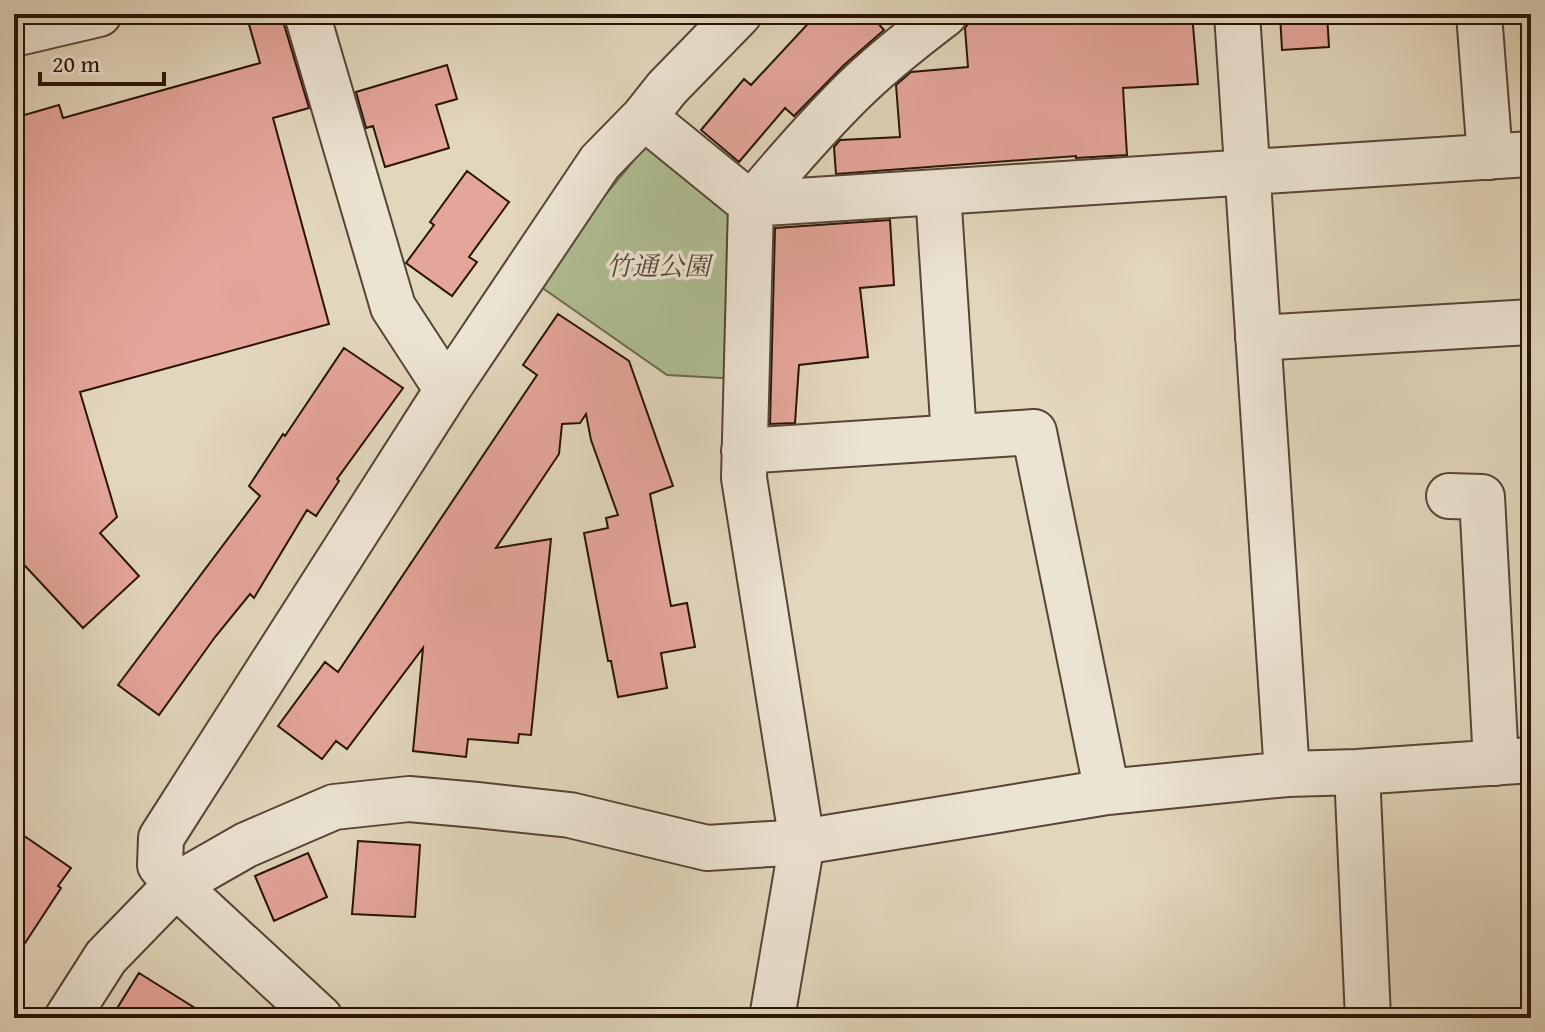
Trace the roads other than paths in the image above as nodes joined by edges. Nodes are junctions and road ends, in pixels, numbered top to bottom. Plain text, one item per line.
1 (99, 14) edge
2 (307, 14) edge
3 (739, 14) edge
4 (945, 14) edge
5 (1237, 14) edge
6 (1479, 14) edge
7 (14, 34) edge
8 (644, 117) junction
9 (1511, 156) edge
10 (1248, 171) junction
11 (938, 192) junction
12 (751, 204) junction
13 (1531, 322) edge
14 (1258, 338) junction
15 (447, 390) junction
16 (954, 437) junction
17 (744, 451) junction
18 (1481, 496) dead end
19 (1513, 761) edge
20 (1357, 772) junction
21 (1287, 774) junction
22 (1107, 792) junction
23 (802, 842) junction
24 (176, 885) junction
25 (67, 1018) edge
26 (320, 1018) edge
27 (772, 1018) edge
28 (1368, 1018) edge

1 - 7 street
2 - 15 street
3 - 8 street
4 - 12 street
5 - 10 street
6 - 9 street
8 - 12 street
8 - 15 street
9 - 10 street
10 - 11 street
10 - 14 street
11 - 12 street
11 - 16 street
12 - 17 street
13 - 14 street
14 - 21 street
15 - 24 street
16 - 17 street
16 - 22 street
17 - 23 street
18 - 19 street
19 - 20 street
20 - 21 street
20 - 28 street
21 - 22 street
22 - 23 street
23 - 24 street
23 - 27 street
24 - 25 street
24 - 26 street

